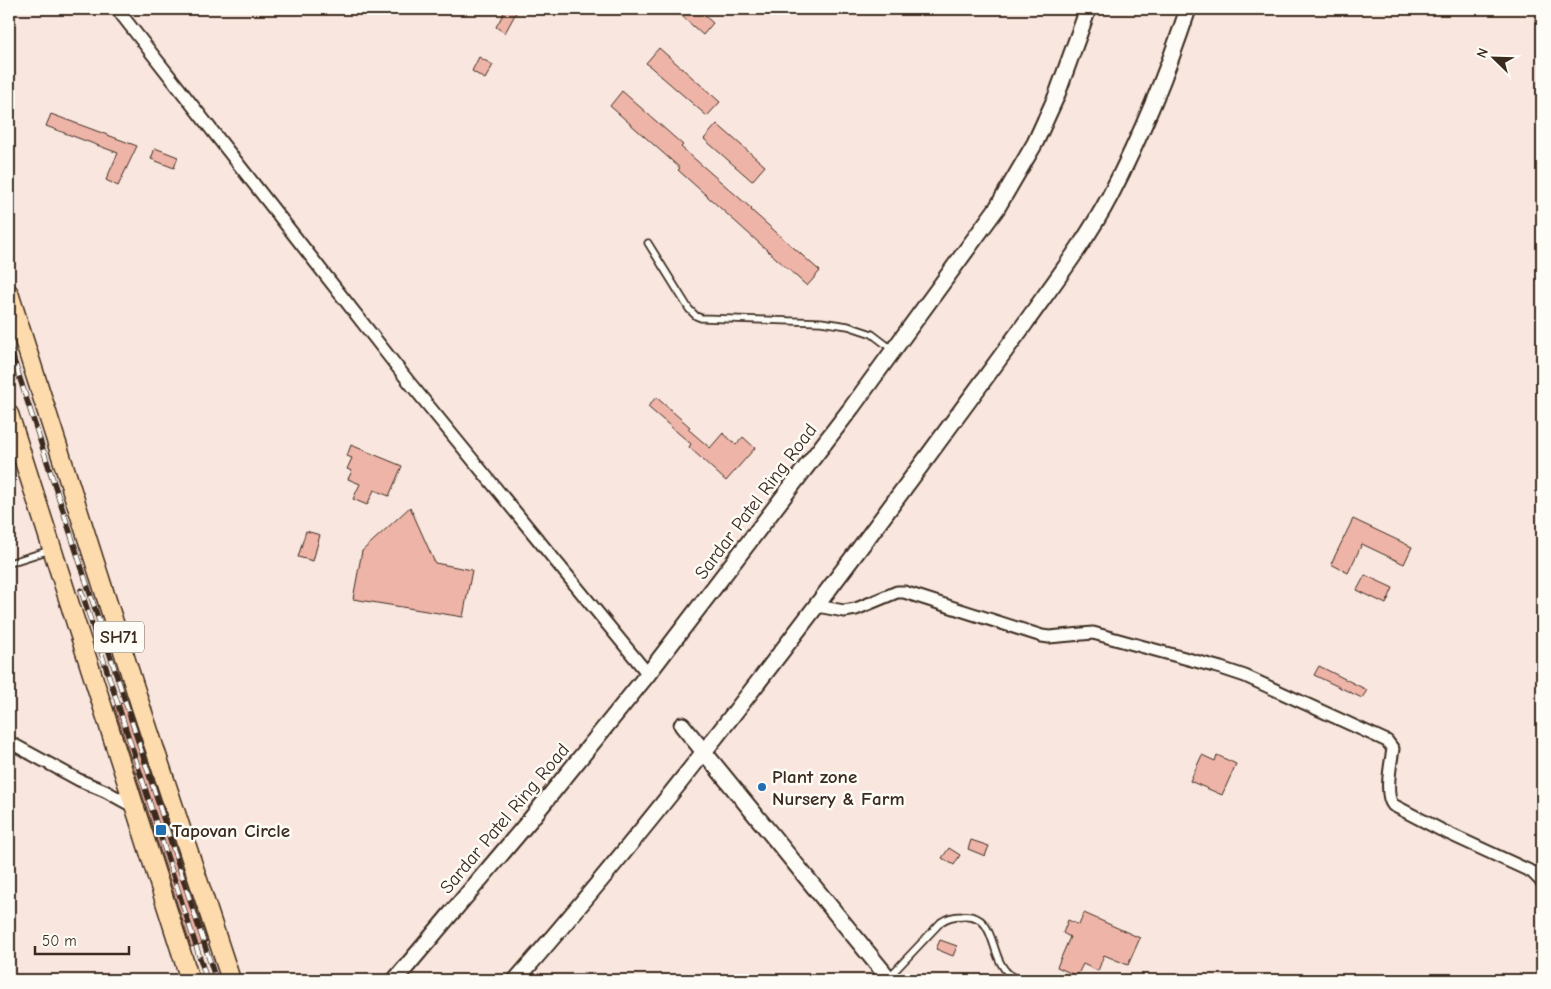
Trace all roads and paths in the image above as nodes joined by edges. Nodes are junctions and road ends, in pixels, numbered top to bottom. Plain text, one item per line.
1 (117, 9) edge
2 (1088, 9) edge
3 (1188, 9) edge
4 (648, 243) dead end
5 (9, 293) edge
6 (893, 350) junction
7 (9, 414) edge
8 (52, 549) junction
9 (9, 564) edge
10 (816, 606) junction
11 (648, 674) junction
12 (682, 725) dead end
13 (9, 742) edge
14 (703, 752) junction
15 (136, 808) junction
16 (1542, 882) edge
17 (889, 979) edge
18 (190, 980) edge
19 (231, 980) edge
20 (395, 980) edge
21 (516, 980) edge
22 (1034, 980) edge

1 - 11 street
2 - 6 street, Sardar Patel Ring Road
3 - 10 street
4 - 6 lane
5 - 19 main road, SH71
6 - 11 street, Sardar Patel Ring Road
7 - 8 main road, SH71
8 - 9 lane
8 - 15 main road, SH71
10 - 14 street
10 - 16 street
11 - 20 street, Sardar Patel Ring Road
12 - 14 street
13 - 15 street
14 - 17 street
14 - 21 street
15 - 18 main road, SH71
17 - 22 lane

